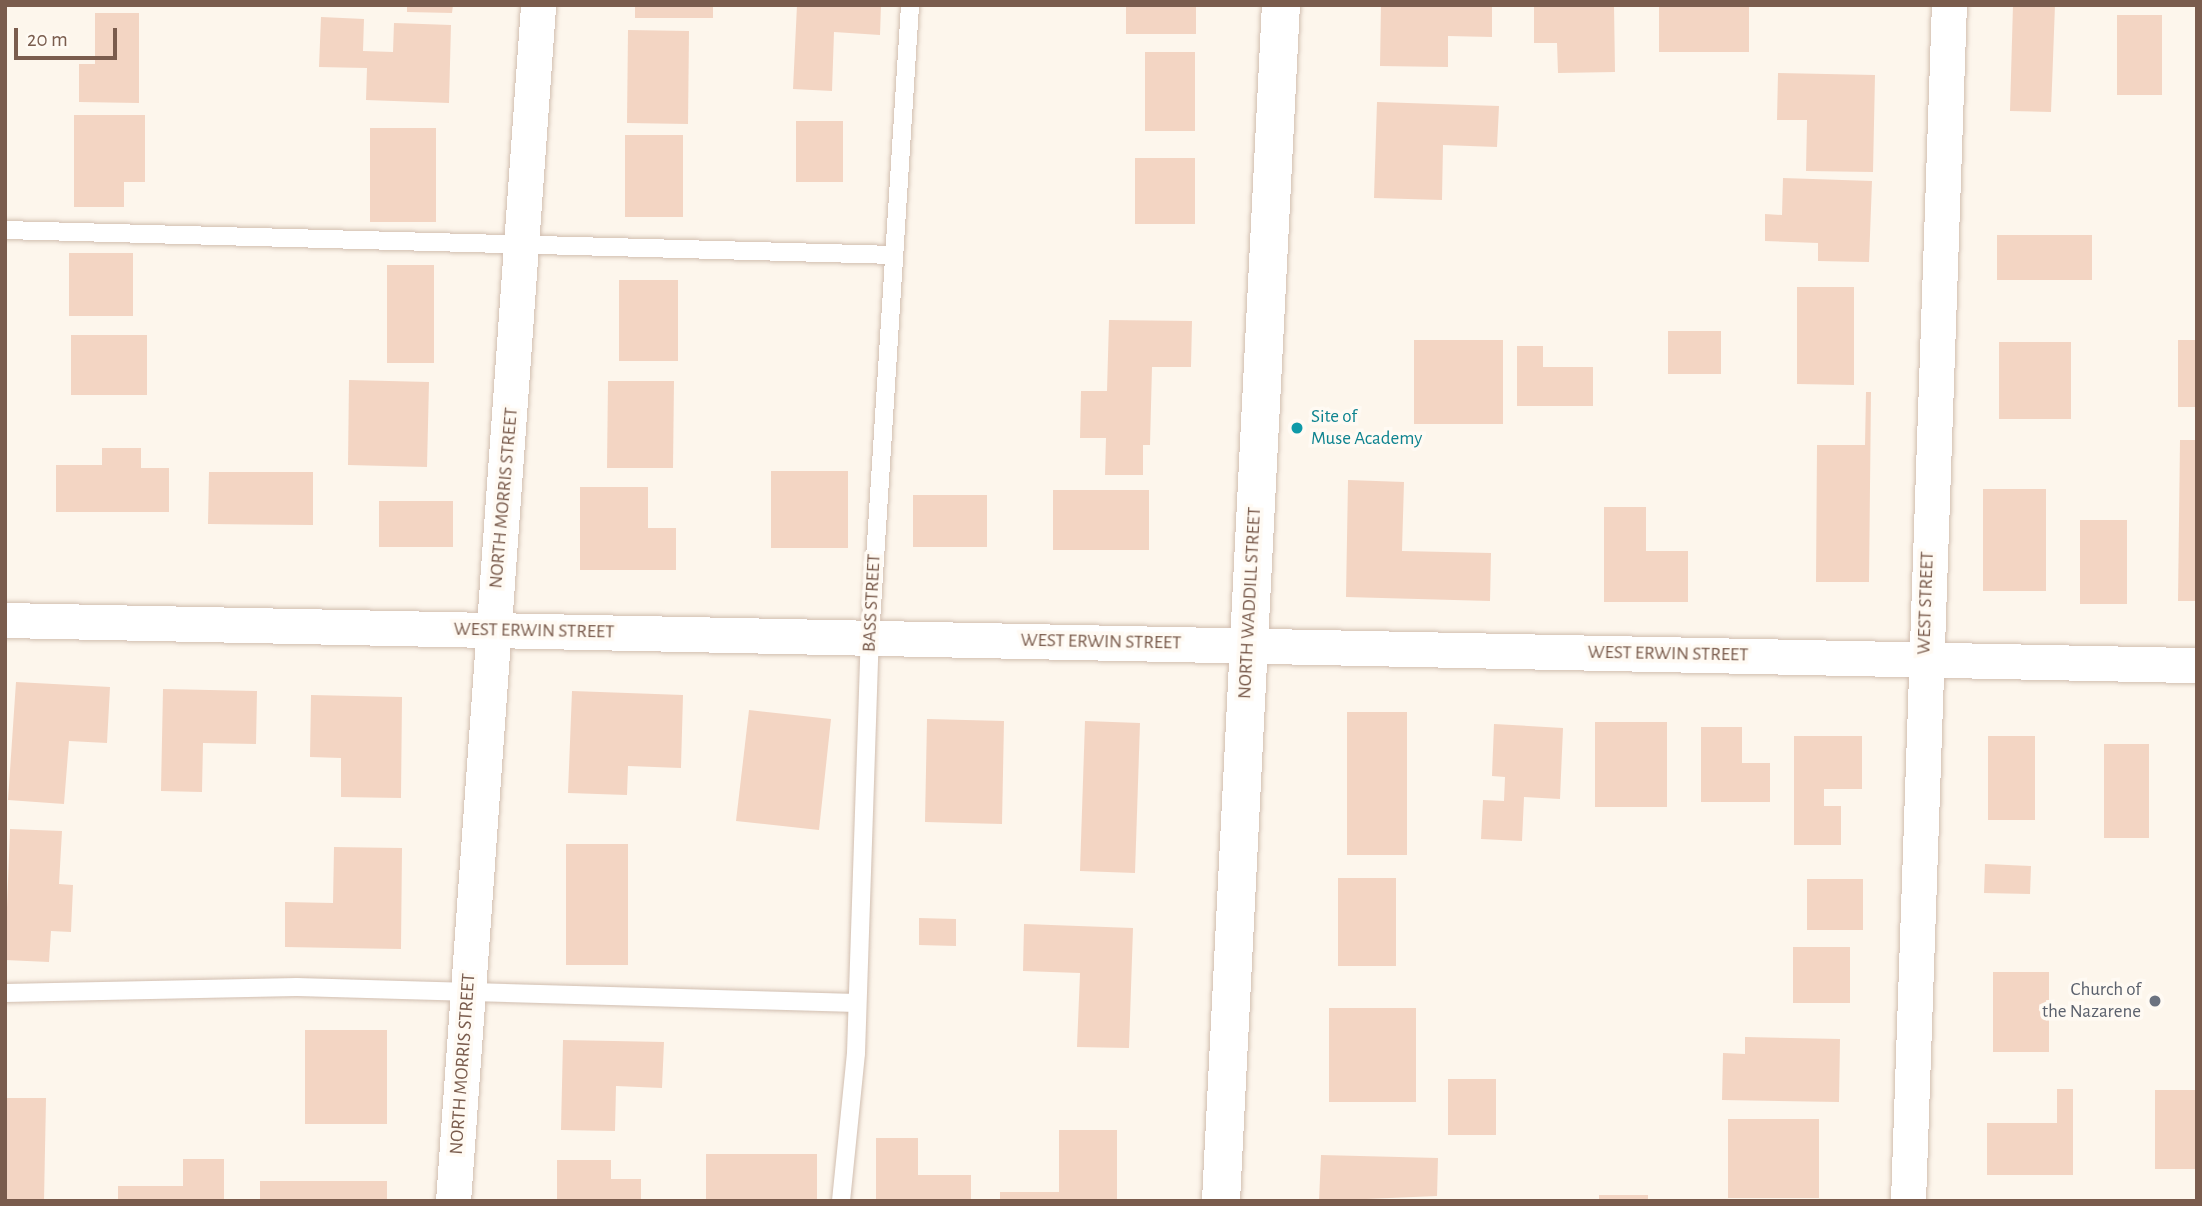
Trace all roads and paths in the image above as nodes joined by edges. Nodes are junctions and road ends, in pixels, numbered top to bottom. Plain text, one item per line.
1 (538, 5) edge
2 (910, 5) edge
3 (1281, 5) edge
4 (1949, 5) edge
5 (5, 230) edge
6 (525, 243) junction
7 (894, 255) junction
8 (5, 620) edge
9 (493, 630) junction
10 (870, 638) junction
11 (1247, 645) junction
12 (1924, 659) junction
13 (2197, 665) edge
14 (5, 993) edge
15 (467, 995) junction
16 (857, 1003) junction
17 (453, 1201) edge
18 (841, 1201) edge
19 (1221, 1201) edge
20 (1908, 1201) edge

1 - 6 street, NORTH MORRIS STREET
2 - 7 lane, BASS STREET
3 - 11 street, NORTH WADDILL STREET
4 - 12 street, WEST STREET
5 - 6 lane
6 - 7 lane
6 - 9 street, NORTH MORRIS STREET
7 - 10 lane, BASS STREET
8 - 9 street, WEST ERWIN STREET
9 - 10 street, WEST ERWIN STREET
9 - 15 street, NORTH MORRIS STREET
10 - 11 street, WEST ERWIN STREET
10 - 16 lane, BASS STREET
11 - 12 street, WEST ERWIN STREET
11 - 19 street, NORTH WADDILL STREET
12 - 13 street, WEST ERWIN STREET
12 - 20 street, WEST STREET
14 - 15 lane
15 - 16 lane
15 - 17 street, NORTH MORRIS STREET
16 - 18 lane, BASS STREET

